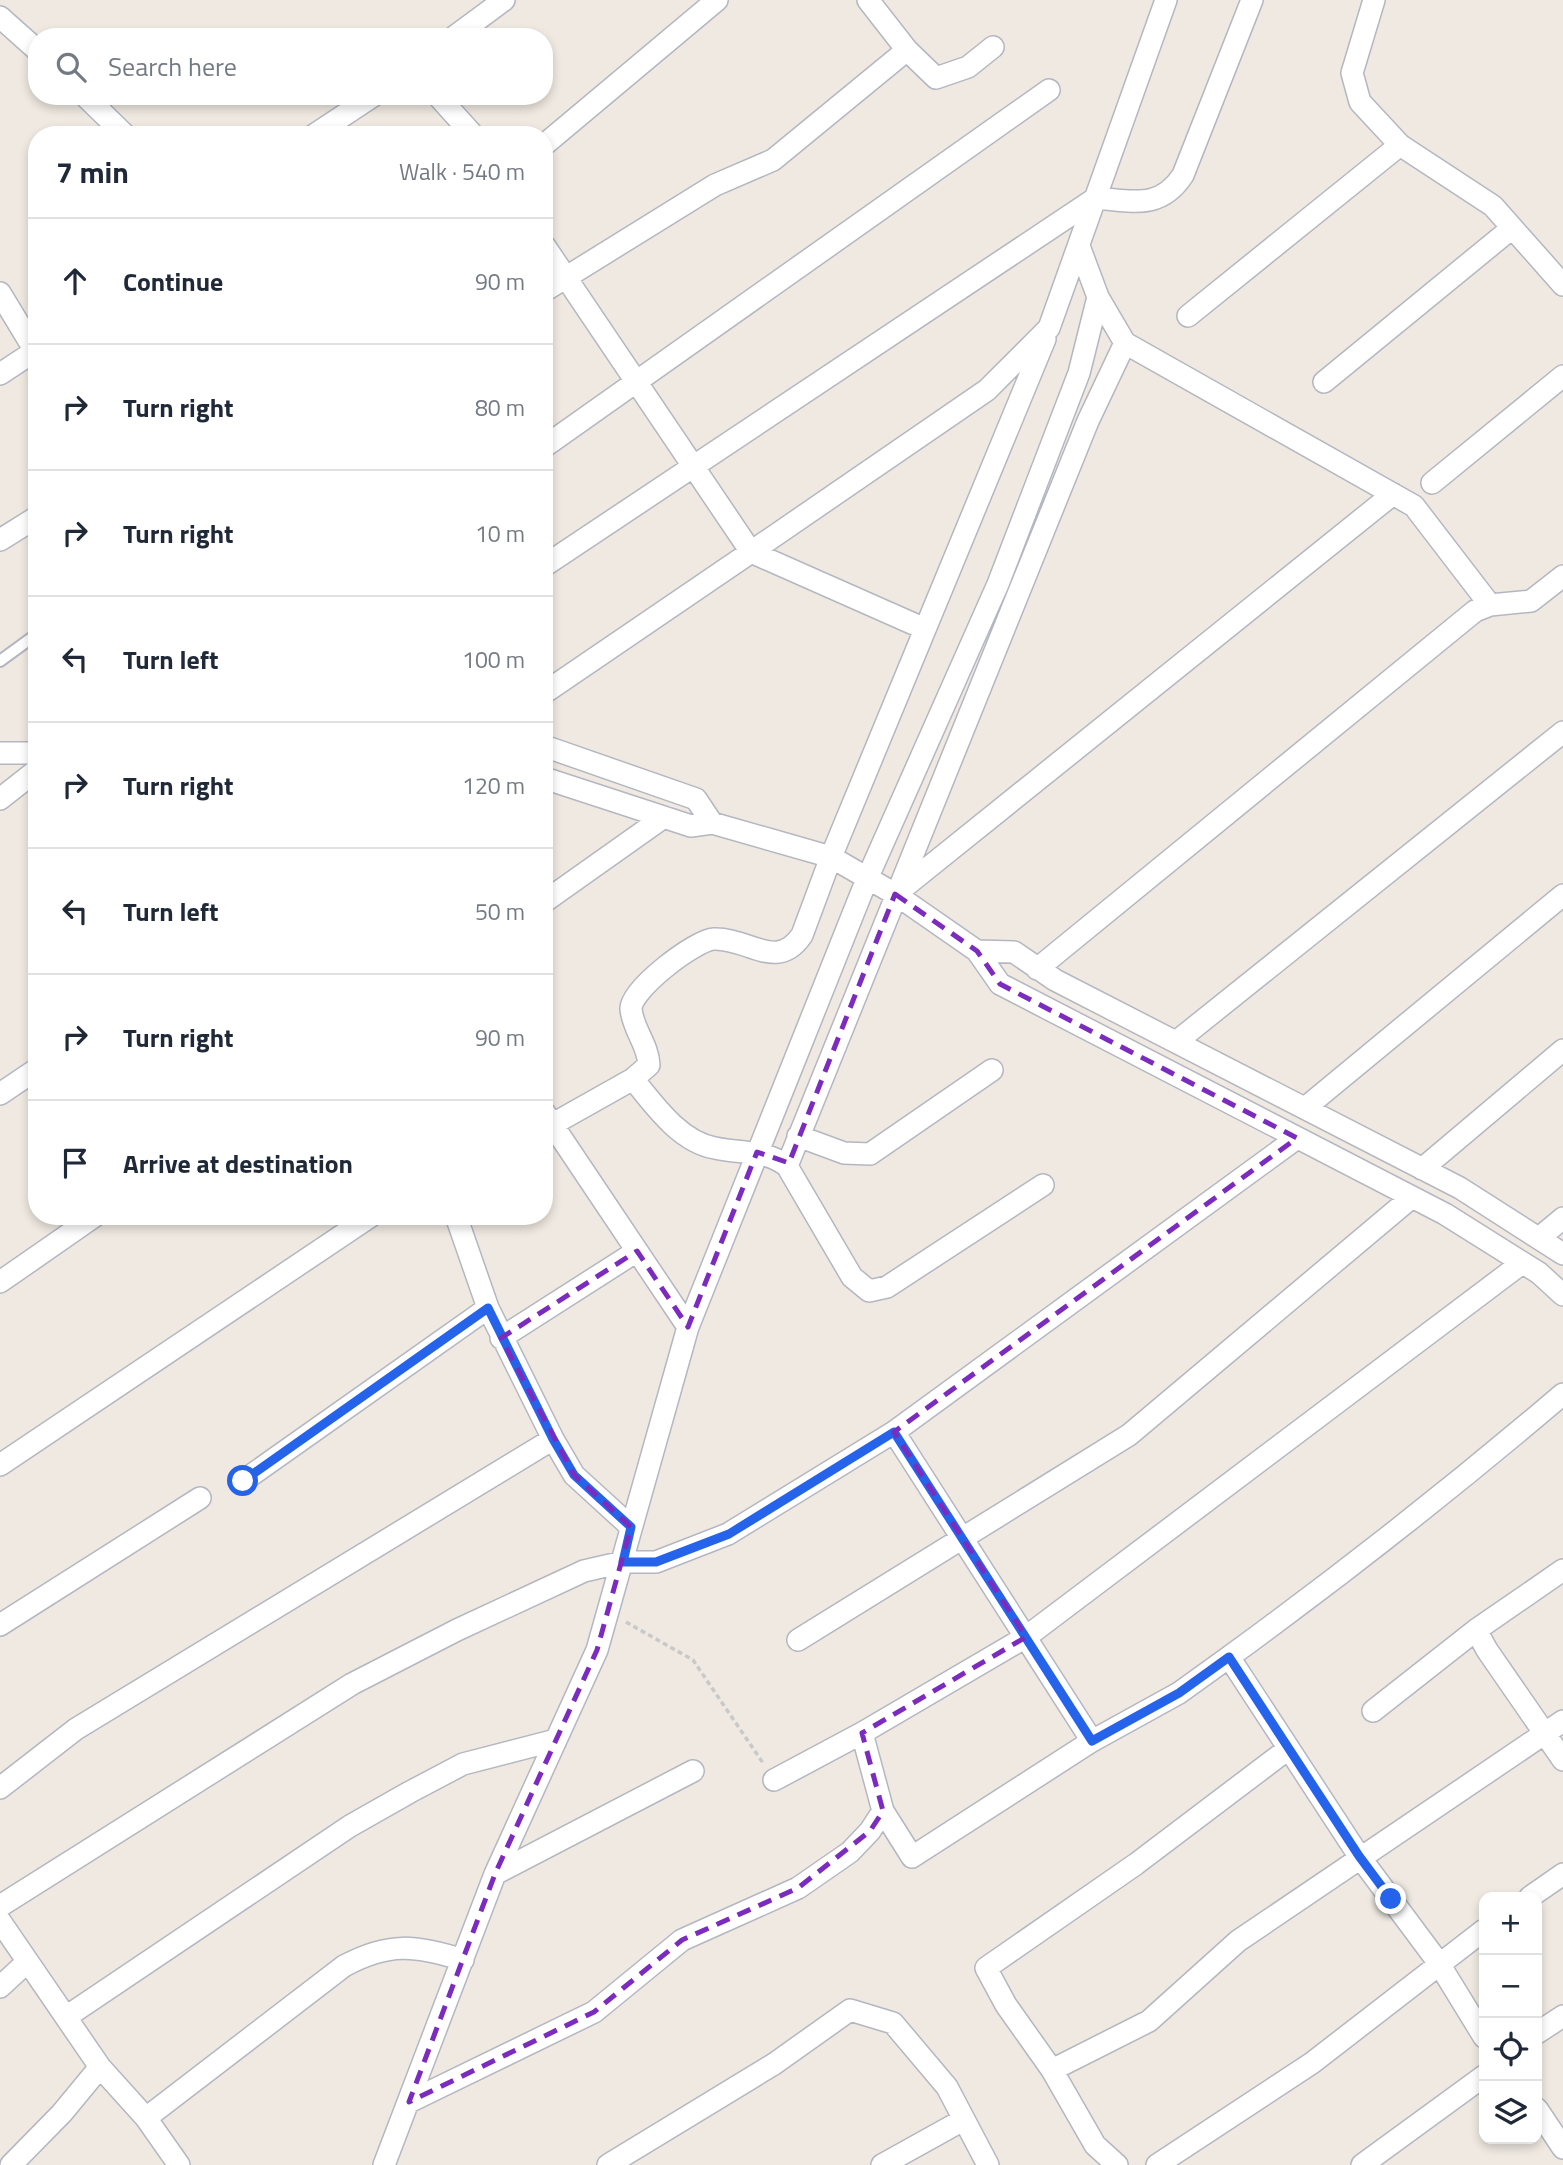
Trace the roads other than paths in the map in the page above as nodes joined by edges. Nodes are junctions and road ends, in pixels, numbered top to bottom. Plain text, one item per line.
1 (504, 0) edge
2 (717, 0) edge
3 (1167, 0) edge
4 (1252, 0) edge
5 (1374, 0) edge
6 (877, 3) edge
7 (0, 17) edge
8 (466, 28) edge
9 (28, 42) edge
10 (993, 47) dead end
11 (906, 50) junction
12 (1049, 90) dead end
13 (94, 105) edge
14 (359, 105) edge
15 (446, 105) edge
16 (116, 126) edge
17 (328, 126) edge
18 (465, 126) edge
19 (553, 137) edge
20 (1400, 145) junction
21 (1096, 198) junction
22 (1512, 228) junction
23 (1079, 246) junction
24 (553, 258) edge
25 (565, 276) junction
26 (553, 285) edge
27 (1563, 285) edge
28 (0, 293) edge
29 (1098, 297) junction
30 (1188, 316) dead end
31 (1049, 328) junction
32 (28, 340) edge
33 (1125, 343) junction
34 (28, 358) edge
35 (0, 374) edge
36 (1563, 376) edge
37 (636, 382) junction
38 (1324, 382) dead end
39 (553, 441) edge
40 (692, 465) junction
41 (1432, 483) dead end
42 (1393, 494) junction
43 (28, 523) edge
44 (0, 540) edge
45 (751, 552) junction
46 (553, 560) edge
47 (1563, 576) edge
48 (1490, 605) junction
49 (925, 629) junction
50 (28, 641) edge
51 (0, 661) edge
52 (553, 687) edge
53 (1563, 732) edge
54 (553, 749) edge
55 (0, 752) edge
56 (28, 753) edge
57 (28, 777) edge
58 (553, 781) edge
59 (0, 799) edge
60 (664, 817) junction
61 (712, 823) junction
62 (831, 857) junction
63 (867, 879) junction
64 (895, 894) junction
65 (1563, 895) edge
66 (553, 896) edge
67 (977, 951) junction
68 (1037, 969) junction
69 (1176, 1042) junction
70 (1563, 1050) edge
71 (992, 1070) dead end
72 (28, 1075) edge
73 (633, 1079) junction
74 (0, 1094) edge
75 (1305, 1108) junction
76 (553, 1116) edge
77 (553, 1124) edge
78 (799, 1136) junction
79 (1297, 1138) junction
80 (757, 1152) junction
81 (788, 1166) junction
82 (1422, 1168) junction
83 (1043, 1185) dead end
84 (1412, 1197) junction
85 (1563, 1218) edge
86 (82, 1225) edge
87 (358, 1225) edge
88 (459, 1225) edge
89 (1539, 1238) junction
90 (637, 1251) junction
91 (1563, 1254) edge
92 (1522, 1263) junction
93 (0, 1282) edge
94 (1563, 1295) edge
95 (488, 1308) junction
96 (688, 1327) junction
97 (501, 1338) junction
98 (1563, 1394) edge
99 (894, 1432) junction
100 (553, 1439) junction
101 (0, 1465) edge
102 (243, 1481) dead end
103 (201, 1498) dead end
104 (631, 1527) junction
105 (961, 1539) junction
106 (623, 1562) junction
107 (1563, 1570) edge
108 (0, 1625) edge
109 (1476, 1630) junction
110 (1026, 1637) junction
111 (798, 1640) dead end
112 (1229, 1657) junction
113 (1373, 1711) dead end
114 (1563, 1721) edge
115 (862, 1733) junction
116 (1545, 1734) junction
117 (556, 1740) junction
118 (1092, 1741) junction
119 (1288, 1749) junction
120 (1563, 1760) edge
121 (693, 1771) dead end
122 (774, 1780) road end
123 (0, 1788) edge
124 (883, 1811) junction
125 (1359, 1856) junction
126 (495, 1874) junction
127 (1563, 1874) edge
128 (1537, 1892) edge
129 (0, 1906) edge
130 (0, 1921) edge
131 (1479, 1933) edge
132 (463, 1960) junction
133 (1438, 1962) junction
134 (26, 1963) junction
135 (0, 1987) edge
136 (1563, 2016) edge
137 (66, 2017) junction
138 (1479, 2029) edge
139 (1542, 2030) edge
140 (100, 2067) junction
141 (1052, 2070) junction
142 (1479, 2080) edge
143 (409, 2102) junction
144 (1542, 2116) edge
145 (146, 2118) junction
146 (963, 2120) junction
147 (1563, 2148) edge
148 (11, 2165) edge
149 (179, 2165) edge
150 (384, 2165) edge
151 (608, 2165) edge
152 (882, 2165) edge
153 (988, 2165) edge
154 (1118, 2165) edge
155 (1157, 2165) edge
156 (1362, 2165) edge

1 - 8 street
2 - 19 street
3 - 21 street
4 - 21 street
5 - 20 street
6 - 11 street
7 - 9 street
10 - 11 street
11 - 25 street
12 - 37 street
13 - 16 street
14 - 17 street
15 - 18 street
20 - 22 street
20 - 30 street
21 - 23 street
21 - 40 street
22 - 27 street
22 - 38 street
23 - 29 street
23 - 31 street
24 - 25 street
25 - 26 street
25 - 37 street
28 - 32 street
29 - 33 street
29 - 63 street
31 - 45 street
31 - 49 street
33 - 42 street
33 - 64 street
34 - 35 street
36 - 41 street
37 - 39 street
37 - 40 street
40 - 45 street
40 - 46 street
42 - 48 street
42 - 64 street
43 - 44 street
45 - 49 street
45 - 52 street
47 - 48 street
48 - 68 street
49 - 62 street
50 - 51 lane
53 - 69 street
54 - 61 street
55 - 56 street
57 - 59 street
58 - 60 street
60 - 61 street
60 - 66 street
61 - 62 street
62 - 63 street
62 - 73 street
63 - 64 street
63 - 80 street
64 - 67 street
64 - 78 street
65 - 75 street
67 - 68 street
67 - 79 street
68 - 69 street
69 - 75 street
70 - 82 street
71 - 78 street
72 - 74 street
73 - 76 street
73 - 80 street
75 - 82 street
77 - 90 street
78 - 81 street
79 - 84 street
79 - 99 street
80 - 81 street
80 - 96 street
81 - 83 street
82 - 89 street
84 - 92 street
84 - 105 street
85 - 89 street
86 - 93 street
87 - 101 street
88 - 95 street
89 - 91 street
90 - 96 street
90 - 97 street
92 - 94 street
92 - 110 street
95 - 97 street
95 - 102 street
96 - 104 street
97 - 100 street
98 - 112 street
99 - 105 street
99 - 106 street
100 - 104 street
100 - 123 street
103 - 108 street
104 - 106 street
105 - 110 street
105 - 111 street
106 - 117 street
106 - 129 street
107 - 109 street
109 - 113 street
109 - 116 street
110 - 115 street
110 - 118 street
112 - 118 street
112 - 119 street
114 - 116 street
115 - 122 street
115 - 124 street
116 - 120 street
116 - 125 street
117 - 126 street
117 - 137 street
118 - 124 street
119 - 125 street
119 - 141 street
121 - 126 street
124 - 143 street
125 - 133 street
125 - 141 street
126 - 132 street
127 - 128 street
130 - 134 street
131 - 133 street
132 - 143 street
132 - 145 street
133 - 138 street
133 - 155 street
134 - 135 street
134 - 137 street
136 - 139 street
137 - 140 street
140 - 145 street
140 - 148 street
141 - 154 street
142 - 156 street
143 - 150 street
144 - 147 street
145 - 149 street
146 - 151 street
146 - 152 street
146 - 153 street

